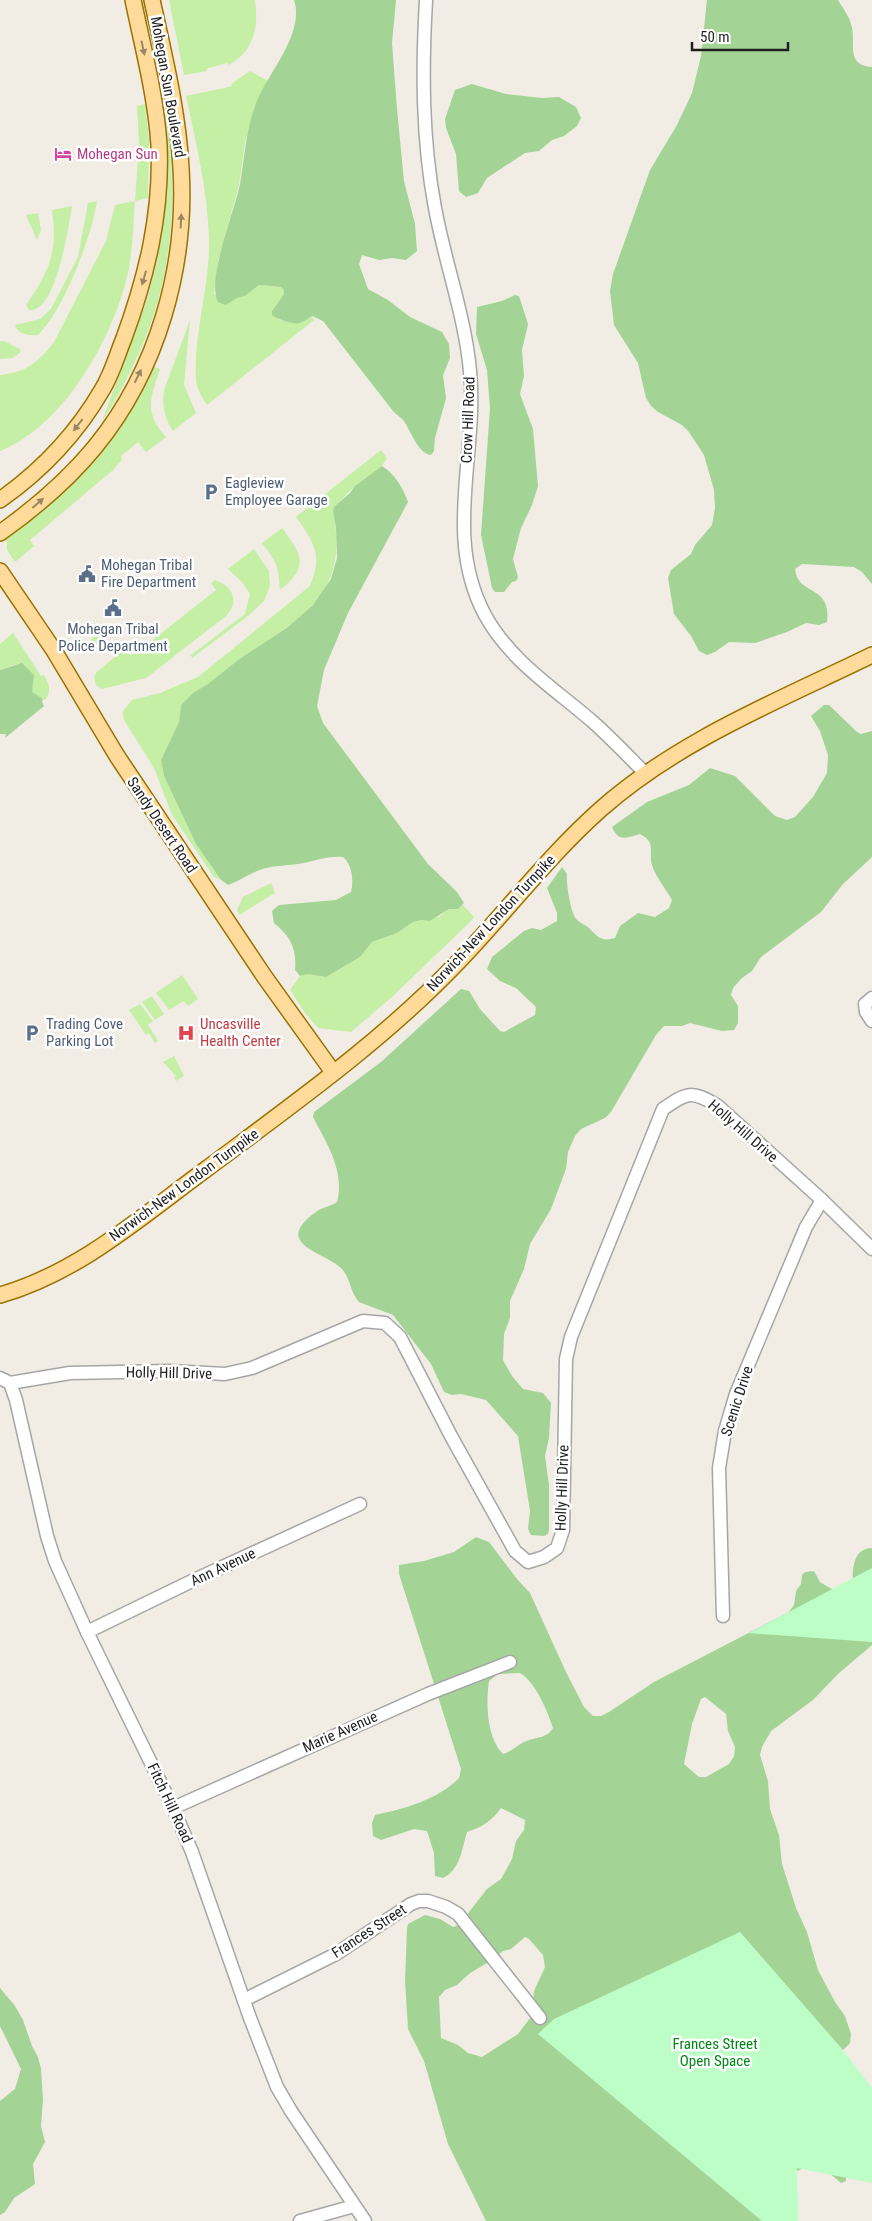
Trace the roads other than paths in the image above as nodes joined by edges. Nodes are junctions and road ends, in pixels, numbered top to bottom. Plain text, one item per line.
1 (133, 0) edge
2 (152, 0) edge
3 (426, 0) edge
4 (0, 500) edge
5 (0, 533) edge
6 (0, 571) edge
7 (872, 655) edge
8 (645, 773) junction
9 (872, 998) edge
10 (869, 1016) edge
11 (333, 1072) junction
12 (822, 1200) junction
13 (872, 1249) edge
14 (0, 1295) edge
15 (5, 1380) edge
16 (360, 1504) dead end
17 (723, 1616) dead end
18 (87, 1632) junction
19 (510, 1662) dead end
20 (173, 1808) junction
21 (244, 2000) junction
22 (540, 2018) dead end
23 (354, 2206) junction
24 (300, 2221) edge
25 (365, 2221) edge

1 -> 4 main road, Mohegan Sun Boulevard
5 -> 2 main road, Mohegan Sun Boulevard
3 - 8 street, Crow Hill Road
6 - 11 main road, Sandy Desert Road
7 - 8 main road, Norwich-New London Turnpike
8 - 11 main road, Norwich-New London Turnpike
9 - 10 street
11 - 14 main road, Norwich-New London Turnpike
12 - 13 street, Holly Hill Drive
12 - 15 street, Holly Hill Drive
12 - 17 street, Scenic Drive
15 - 18 street, Fitch Hill Road
16 - 18 street, Ann Avenue
18 - 20 street, Fitch Hill Road
19 - 20 street, Marie Avenue
20 - 21 street, Fitch Hill Road
21 - 22 street, Frances Street
21 - 23 street, Fitch Hill Road
23 - 24 street
23 - 25 street, Fitch Hill Road

